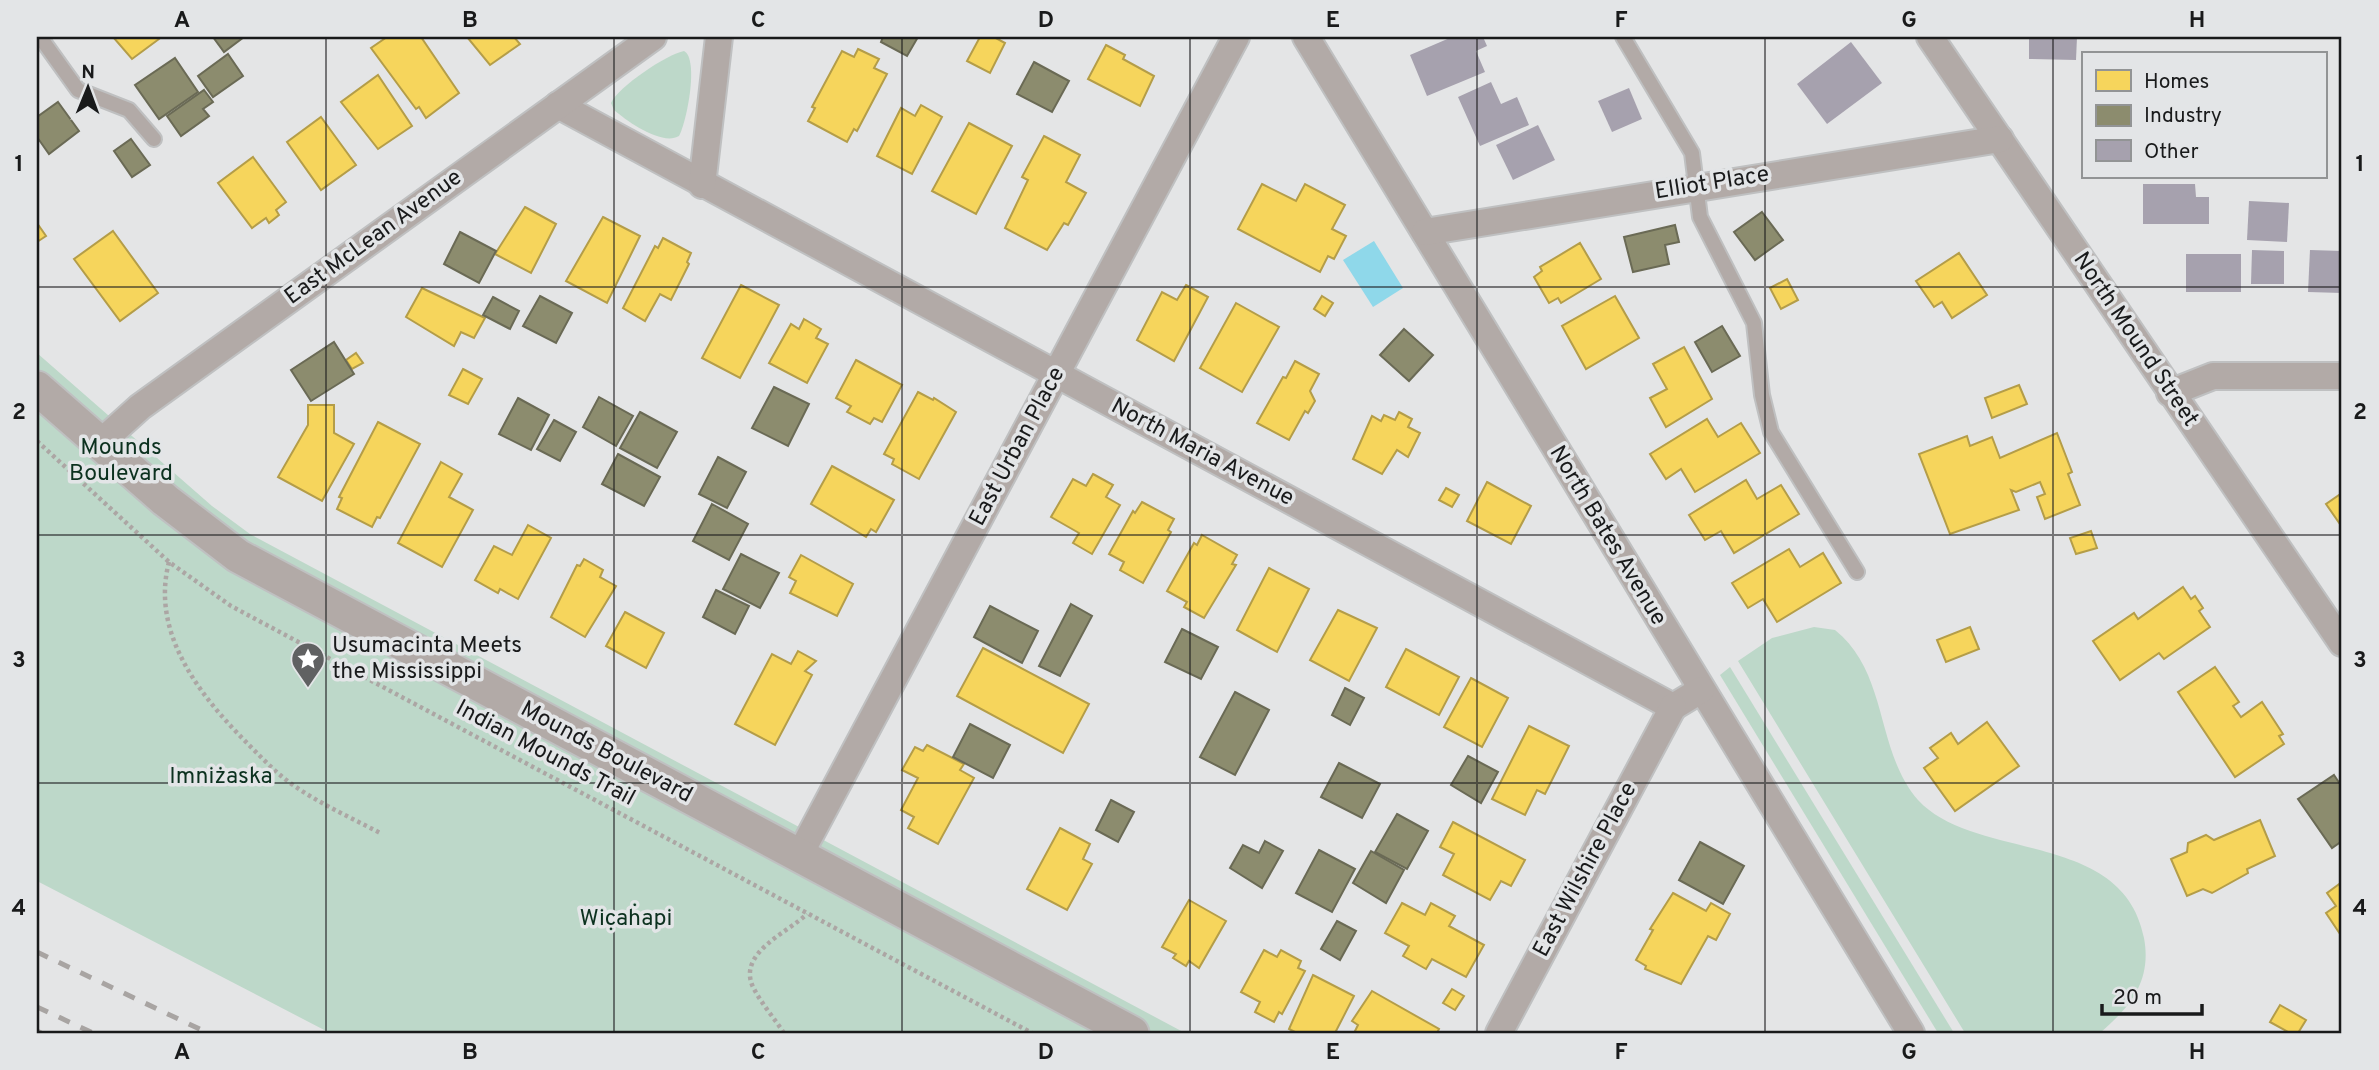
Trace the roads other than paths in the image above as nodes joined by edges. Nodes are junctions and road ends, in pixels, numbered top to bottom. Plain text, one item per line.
1 (40, 37) edge
2 (653, 37) edge
3 (719, 37) edge
4 (1236, 37) edge
5 (1306, 37) edge
6 (1623, 37) edge
7 (1930, 37) edge
8 (558, 105) junction
9 (154, 139) dead end
10 (2000, 139) junction
11 (702, 185) junction
12 (1696, 186) junction
13 (1425, 232) junction
14 (1057, 375) junction
15 (2342, 376) edge
16 (37, 388) edge
17 (2170, 393) junction
18 (99, 444) junction
19 (1857, 572) dead end
20 (2342, 643) edge
21 (1701, 690) junction
22 (1673, 706) junction
23 (799, 856) junction
24 (1132, 1033) edge
25 (1499, 1033) edge
26 (1911, 1033) edge

1 - 9 lane
2 - 8 street, East McLean Avenue
3 - 11 street
4 - 14 street, East Urban Place
5 - 13 street, North Bates Avenue
6 - 12 lane
7 - 10 street, North Mound Street
8 - 11 street, North Maria Avenue
8 - 18 street, East McLean Avenue
10 - 12 street, Elliot Place
10 - 17 street, North Mound Street
11 - 14 street, North Maria Avenue
12 - 13 street, Elliot Place
12 - 19 lane
13 - 21 street, North Bates Avenue
14 - 22 street, North Maria Avenue
14 - 23 street, East Urban Place
15 - 17 street
16 - 18 street, Mounds Boulevard
17 - 20 street, North Mound Street
18 - 23 street, Mounds Boulevard
21 - 22 street
21 - 26 street, North Bates Avenue
22 - 25 street, East Wilshire Place
23 - 24 street, Mounds Boulevard

